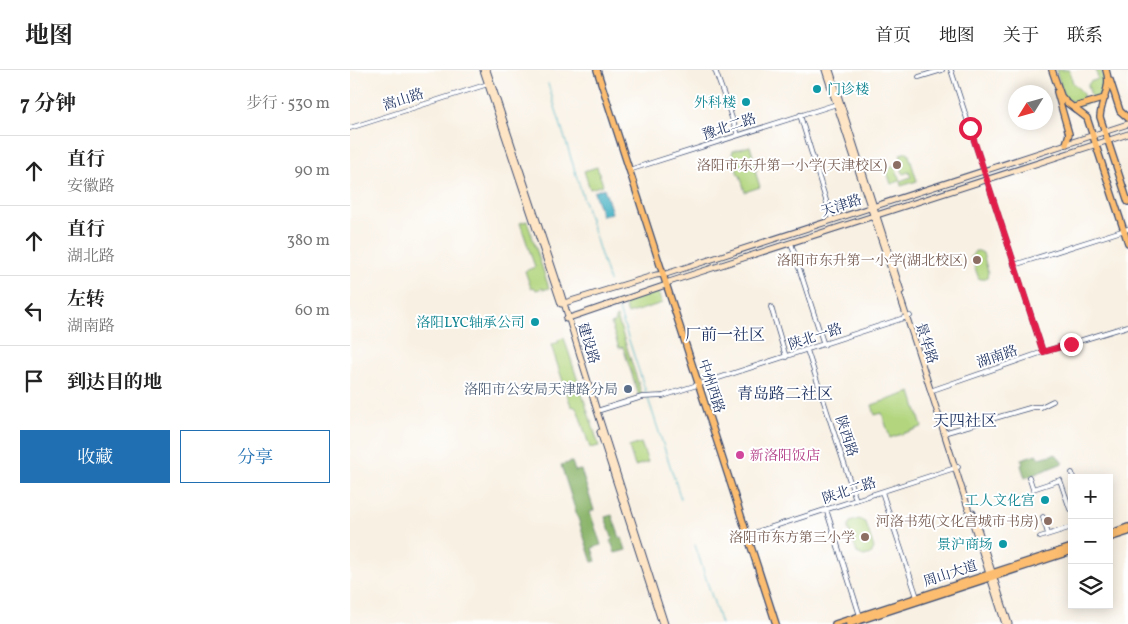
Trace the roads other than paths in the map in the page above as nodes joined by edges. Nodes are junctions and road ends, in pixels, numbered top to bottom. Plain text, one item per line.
1 (485, 70) edge
2 (598, 70) edge
3 (716, 70) edge
4 (825, 70) edge
5 (830, 70) edge
6 (942, 70) edge
7 (951, 70) edge
8 (1052, 70) edge
9 (1107, 72) edge
10 (919, 77) dead end
11 (1055, 80) junction
12 (489, 82) junction
13 (1105, 98) junction
14 (837, 104) junction
15 (1075, 108) junction
16 (800, 115) junction
17 (1128, 118) edge
18 (1128, 124) edge
19 (350, 127) edge
20 (1105, 132) junction
21 (1128, 134) edge
22 (738, 135) junction
23 (1093, 136) junction
24 (1108, 140) junction
25 (1066, 144) junction
26 (1096, 144) junction
27 (631, 170) junction
28 (984, 170) junction
29 (987, 180) junction
30 (1128, 202) edge
31 (872, 207) junction
32 (875, 216) junction
33 (832, 220) junction
34 (1126, 230) edge
35 (1128, 242) edge
36 (791, 243) junction
37 (1014, 265) junction
38 (664, 274) junction
39 (667, 284) junction
40 (563, 303) junction
41 (770, 307) dead end
42 (908, 317) junction
43 (568, 319) junction
44 (1128, 326) edge
45 (824, 345) junction
46 (807, 350) junction
47 (1043, 352) junction
48 (786, 357) junction
49 (700, 385) junction
50 (932, 390) junction
51 (1053, 401) dead end
52 (597, 411) junction
53 (947, 432) junction
54 (957, 467) junction
55 (1029, 477) dead end
56 (882, 492) junction
57 (856, 500) junction
58 (1068, 503) edge
59 (826, 509) junction
60 (1043, 517) dead end
61 (1128, 527) edge
62 (1068, 528) edge
63 (1128, 532) edge
64 (1113, 533) edge
65 (749, 534) junction
66 (1048, 534) junction
67 (1040, 537) dead end
68 (1113, 537) edge
69 (1068, 547) edge
70 (1068, 552) edge
71 (991, 576) junction
72 (917, 597) junction
73 (860, 616) junction
74 (664, 624) edge
75 (778, 624) edge
76 (835, 624) edge
77 (848, 624) edge
78 (1005, 624) edge
79 (1009, 624) edge

1 - 12 main road, 建设路
2 - 27 main road, 中州西路
3 - 22 street
4 - 14 main road, 景华路
5 - 31 main road, 景华路
6 - 10 street
7 - 28 street
8 - 11 main road
9 - 13 main road
9 - 17 main road
11 - 15 main road
11 - 25 main road
12 - 19 street, 嵩山路
12 - 40 main road, 建设路
13 - 15 main road
13 - 20 main road
14 - 16 street, 豫北二路
14 - 31 main road, 景华路
15 - 23 main road
16 - 22 street, 豫北二路
16 - 33 street
18 - 20 main road, 天津路
20 - 23 main road, 天津路
20 - 24 main road
21 - 24 main road, 天津路
22 - 27 street, 豫北二路
23 - 25 main road, 天津路
23 - 26 main road
24 - 26 main road, 天津路
24 - 30 main road
25 - 28 main road, 天津路
26 - 29 main road, 天津路
26 - 34 main road
27 - 38 main road, 中州西路
28 - 29 street
28 - 31 main road, 天津路
29 - 32 main road, 天津路
29 - 37 street
31 - 32 main road, 景华路
31 - 33 main road, 天津路
32 - 36 main road, 天津路
32 - 42 main road, 景华路
33 - 38 main road, 天津路
34 - 35 main road
34 - 37 street
36 - 39 main road, 天津路
36 - 45 street
37 - 47 street
38 - 39 main road, 中州西路
38 - 40 main road, 天津路
39 - 43 main road, 天津路
39 - 49 main road, 中州西路
40 - 43 main road, 建设路
41 - 48 street
42 - 45 street, 陕北一路
42 - 50 main road, 景华路
43 - 52 main road, 建设路
43 - 74 main road, 建设路
44 - 47 street, 湖南路
45 - 46 street, 陕北一路
46 - 48 street, 陕北一路
46 - 57 street, 陕西路
47 - 50 street, 湖南路
48 - 49 street, 陕北一路
49 - 52 street, 陕北一路
49 - 65 main road, 中州西路
50 - 53 main road, 景华路
50 - 54 main road, 景华路
51 - 53 street
52 - 74 main road, 建设路
53 - 54 main road, 景华路
54 - 56 street, 陕北二路
54 - 71 main road, 景华路
55 - 58 street
56 - 57 street, 陕北二路
56 - 72 street
57 - 59 street, 陕北二路
59 - 65 street, 陕北二路
59 - 73 street
60 - 66 street
61 - 64 main road
62 - 66 street
63 - 68 main road
65 - 75 main road, 中州西路
66 - 67 street
69 - 71 main road, 周山大道
70 - 71 main road, 周山大道
71 - 72 main road, 周山大道
71 - 77 main road, 周山大道
71 - 78 main road, 景华路
71 - 79 main road, 景华路
72 - 73 main road, 周山大道
73 - 76 main road, 周山大道

